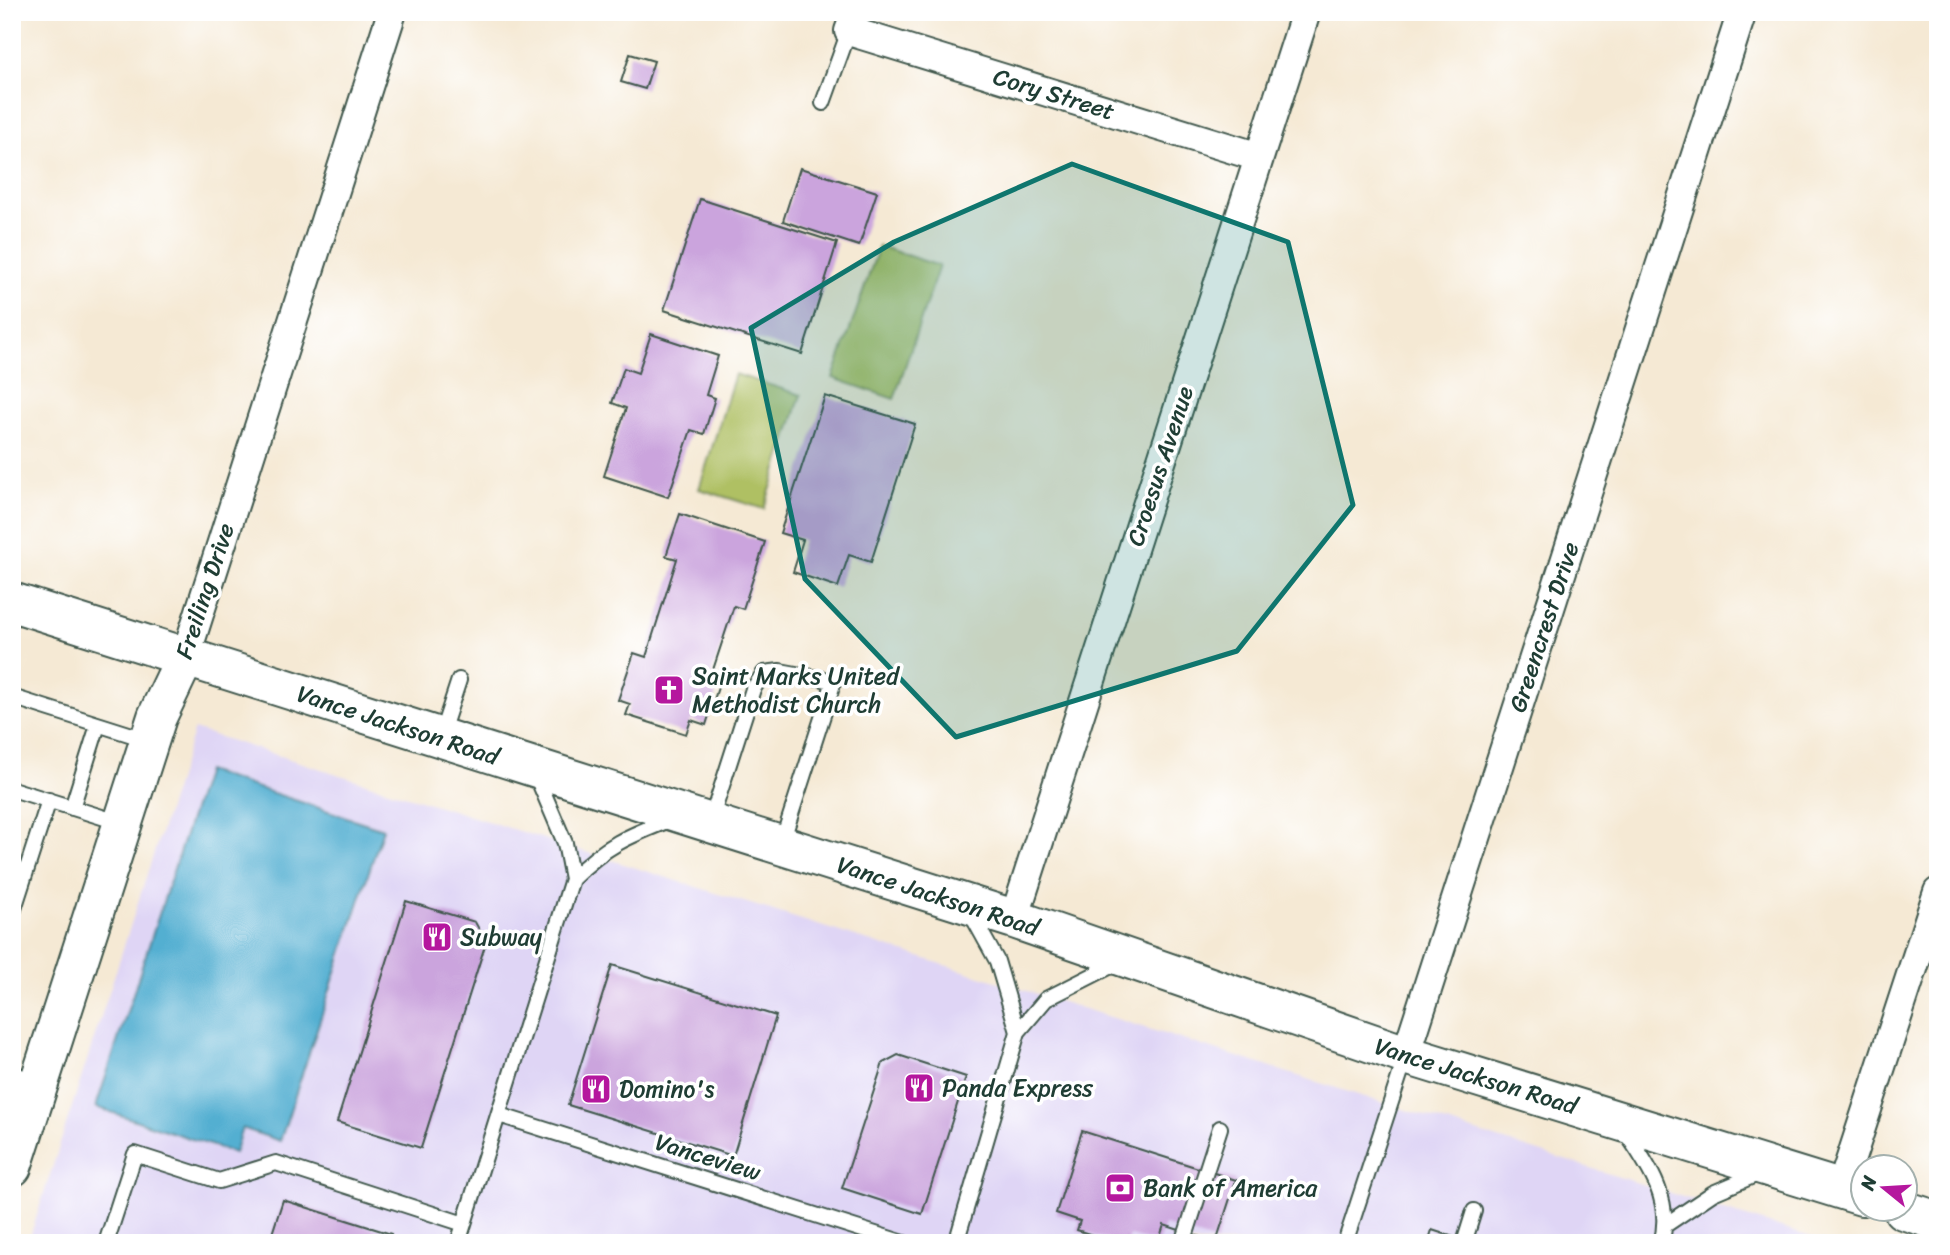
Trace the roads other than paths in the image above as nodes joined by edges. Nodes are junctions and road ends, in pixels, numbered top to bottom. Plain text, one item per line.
1 (392, 12) edge
2 (1306, 12) edge
3 (1742, 12) edge
4 (853, 22) edge
5 (823, 103) dead end
6 (1259, 157) junction
7 (12, 602) edge
8 (185, 658) junction
9 (459, 680) dead end
10 (12, 697) edge
11 (99, 725) junction
12 (440, 738) junction
13 (149, 741) junction
14 (531, 767) junction
15 (12, 789) edge
16 (49, 800) junction
17 (72, 808) junction
18 (697, 819) junction
19 (123, 823) junction
20 (781, 846) junction
21 (572, 879) junction
22 (1938, 892) edge
23 (966, 904) junction
24 (12, 915) edge
25 (1014, 919) junction
26 (1128, 959) junction
27 (1018, 1032) junction
28 (1406, 1055) junction
29 (26, 1078) edge
30 (499, 1115) junction
31 (1618, 1120) junction
32 (1220, 1128) dead end
33 (15, 1148) edge
34 (1863, 1154) edge
35 (1773, 1168) junction
36 (1848, 1192) edge
37 (1474, 1211) dead end
38 (1918, 1214) edge
39 (1938, 1221) edge
40 (464, 1224) junction
41 (1667, 1224) junction
42 (106, 1243) edge
43 (458, 1243) edge
44 (904, 1243) edge
45 (956, 1243) edge
46 (1184, 1243) edge
47 (1345, 1243) edge
48 (1464, 1243) edge
49 (1661, 1243) edge

1 - 8 street, Freiling Drive
2 - 6 street, Croesus Avenue
3 - 28 street, Greencrest Drive
4 - 5 lane
4 - 6 street, Cory Street
6 - 25 street, Croesus Avenue
7 - 8 main road, Vance Jackson Road
8 - 12 main road, Vance Jackson Road
8 - 13 main road, Freiling Drive
9 - 12 lane
10 - 11 lane
11 - 13 lane
11 - 17 lane
12 - 14 main road, Vance Jackson Road
13 - 19 main road, Freiling Drive
14 - 18 main road, Vance Jackson Road
14 - 21 lane
15 - 16 lane
16 - 17 lane
16 - 24 lane
17 - 19 lane
18 - 20 main road, Vance Jackson Road
18 - 20 lane
18 - 21 lane
19 - 29 main road, Freiling Drive
20 - 23 main road, Vance Jackson Road
21 - 30 lane
22 - 34 street
23 - 25 main road, Vance Jackson Road
23 - 27 lane
25 - 26 main road, Vance Jackson Road
26 - 27 lane
26 - 28 main road, Vance Jackson Road
27 - 45 lane
28 - 31 main road, Vance Jackson Road
28 - 47 lane, Greencrest Drive
29 - 33 main road, Freiling Drive
30 - 40 lane
30 - 44 lane, Vanceview
31 - 35 main road, Vance Jackson Road
31 - 41 lane
32 - 46 lane
35 - 36 main road, Vance Jackson Road
35 - 41 lane
37 - 48 lane
38 - 39 main road
40 - 42 lane
40 - 43 lane
41 - 49 lane

